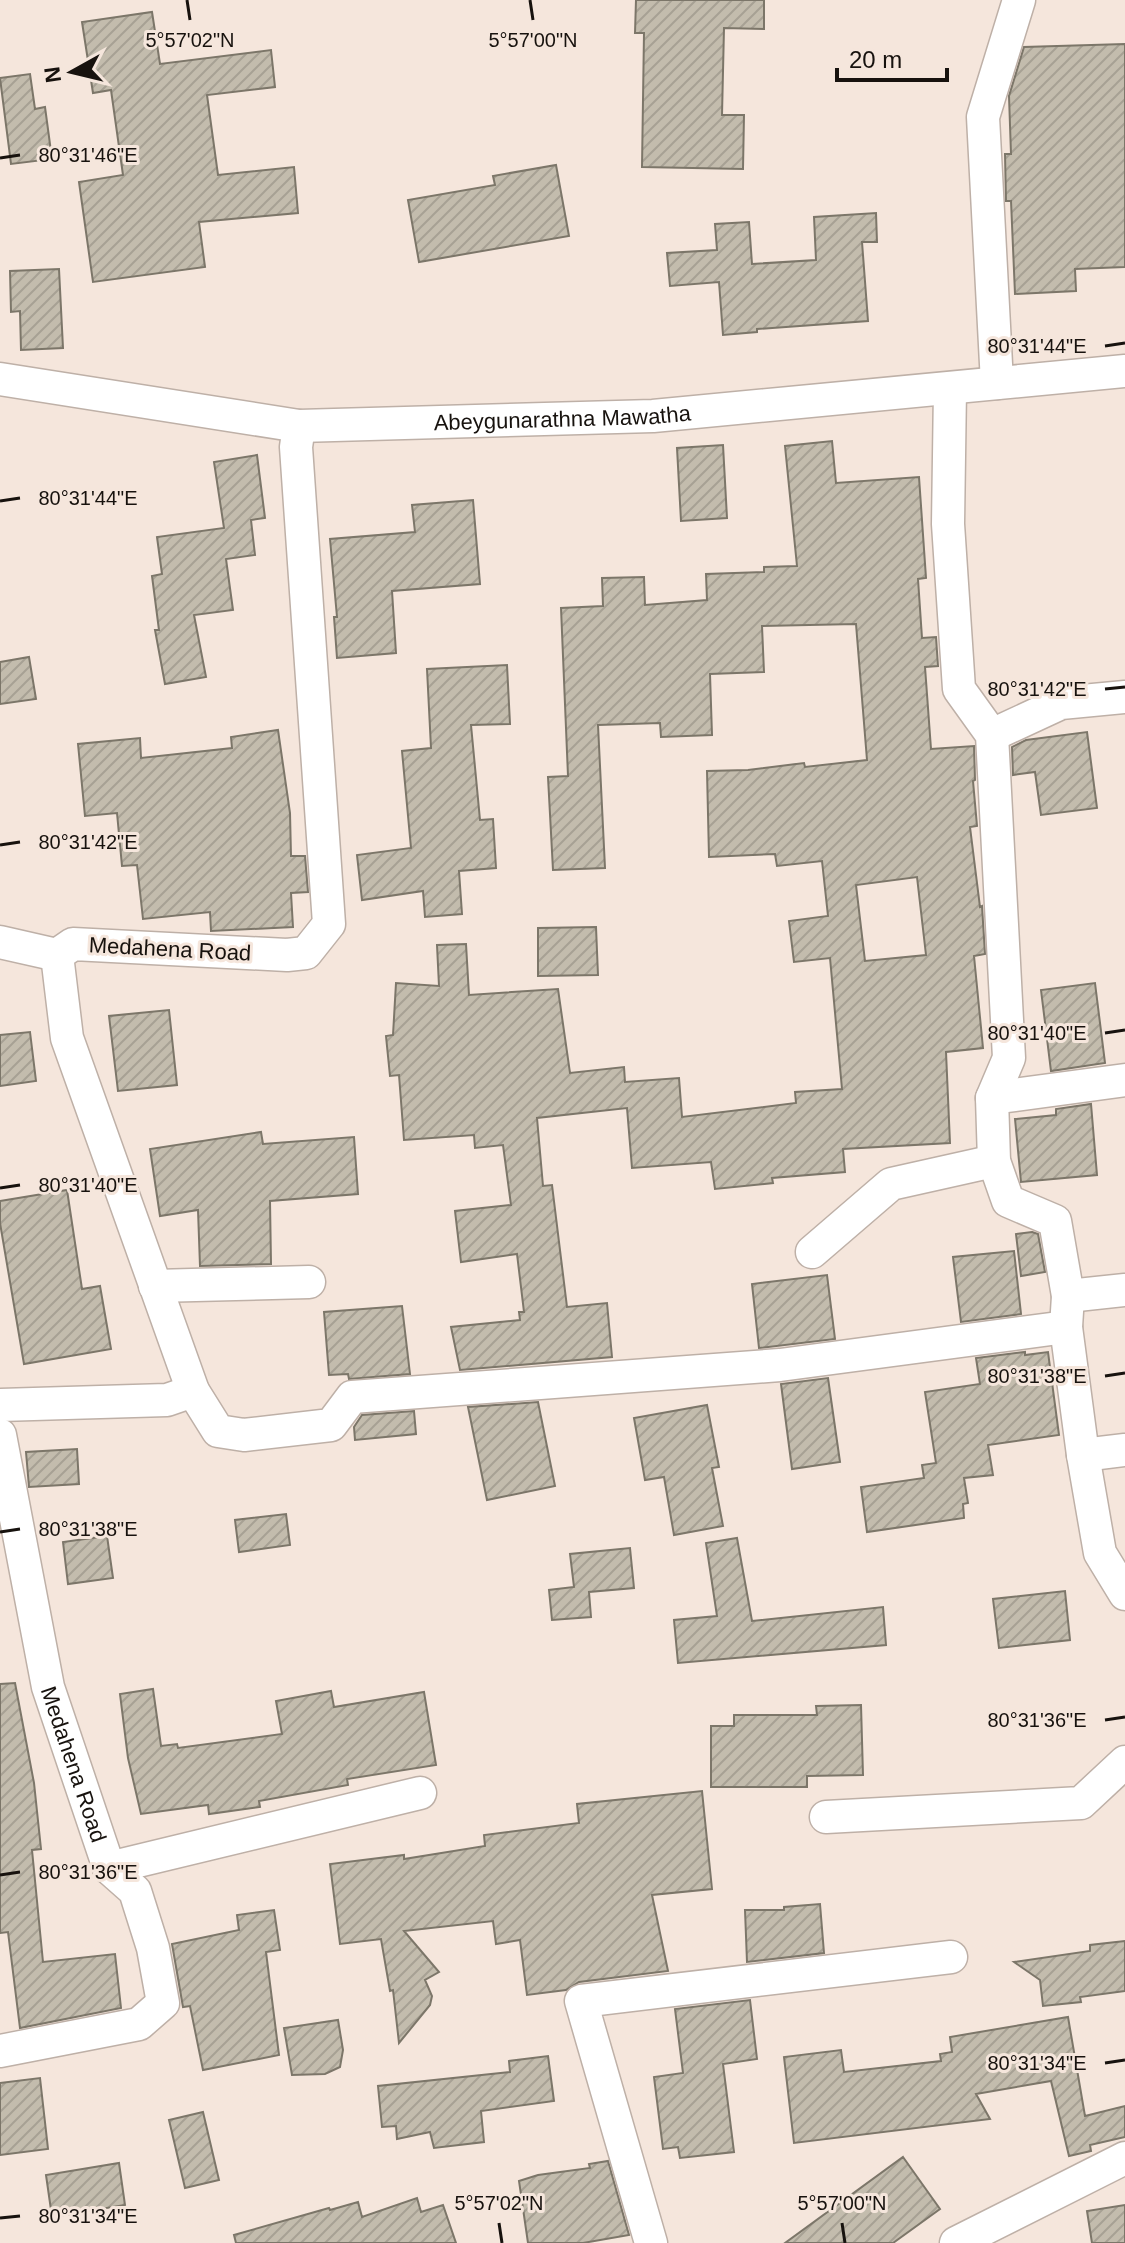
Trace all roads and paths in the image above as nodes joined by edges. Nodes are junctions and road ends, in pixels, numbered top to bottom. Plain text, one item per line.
1 (1019, 0) edge
2 (1125, 371) edge
3 (0, 379) edge
4 (997, 383) junction
5 (950, 389) junction
6 (299, 426) junction
7 (1125, 697) edge
8 (992, 735) junction
9 (0, 942) edge
10 (57, 955) junction
11 (1125, 1080) edge
12 (992, 1098) junction
13 (994, 1161) junction
14 (812, 1252) dead end
15 (309, 1282) dead end
16 (155, 1286) junction
17 (1125, 1290) edge
18 (1067, 1312) junction
19 (193, 1391) junction
20 (0, 1405) edge
21 (0, 1435) edge
22 (1125, 1450) edge
23 (1083, 1455) junction
24 (1125, 1594) edge
25 (1125, 1762) edge
26 (420, 1793) dead end
27 (826, 1817) dead end
28 (109, 1868) junction
29 (951, 1957) dead end
30 (0, 2051) edge
31 (1125, 2158) edge
32 (651, 2243) edge
33 (956, 2243) edge

1 - 4 street
2 - 4 street, Abeygunarathna Mawatha
3 - 6 street, Abeygunarathna Mawatha
4 - 5 street, Abeygunarathna Mawatha
5 - 6 street, Abeygunarathna Mawatha
5 - 8 street
6 - 10 street, Medahena Road
7 - 8 street
8 - 12 street
9 - 10 street
10 - 16 street, Medahena Road
11 - 12 street
12 - 13 street
13 - 14 street
13 - 18 street
15 - 16 street
16 - 19 street, Medahena Road
17 - 18 street, Medahena Road
18 - 19 street, Medahena Road
18 - 23 street
19 - 20 street
21 - 28 street, Medahena Road
22 - 23 street
23 - 24 street
25 - 27 street
26 - 28 street
28 - 30 street, Medahena Road
29 - 32 street
31 - 33 street

